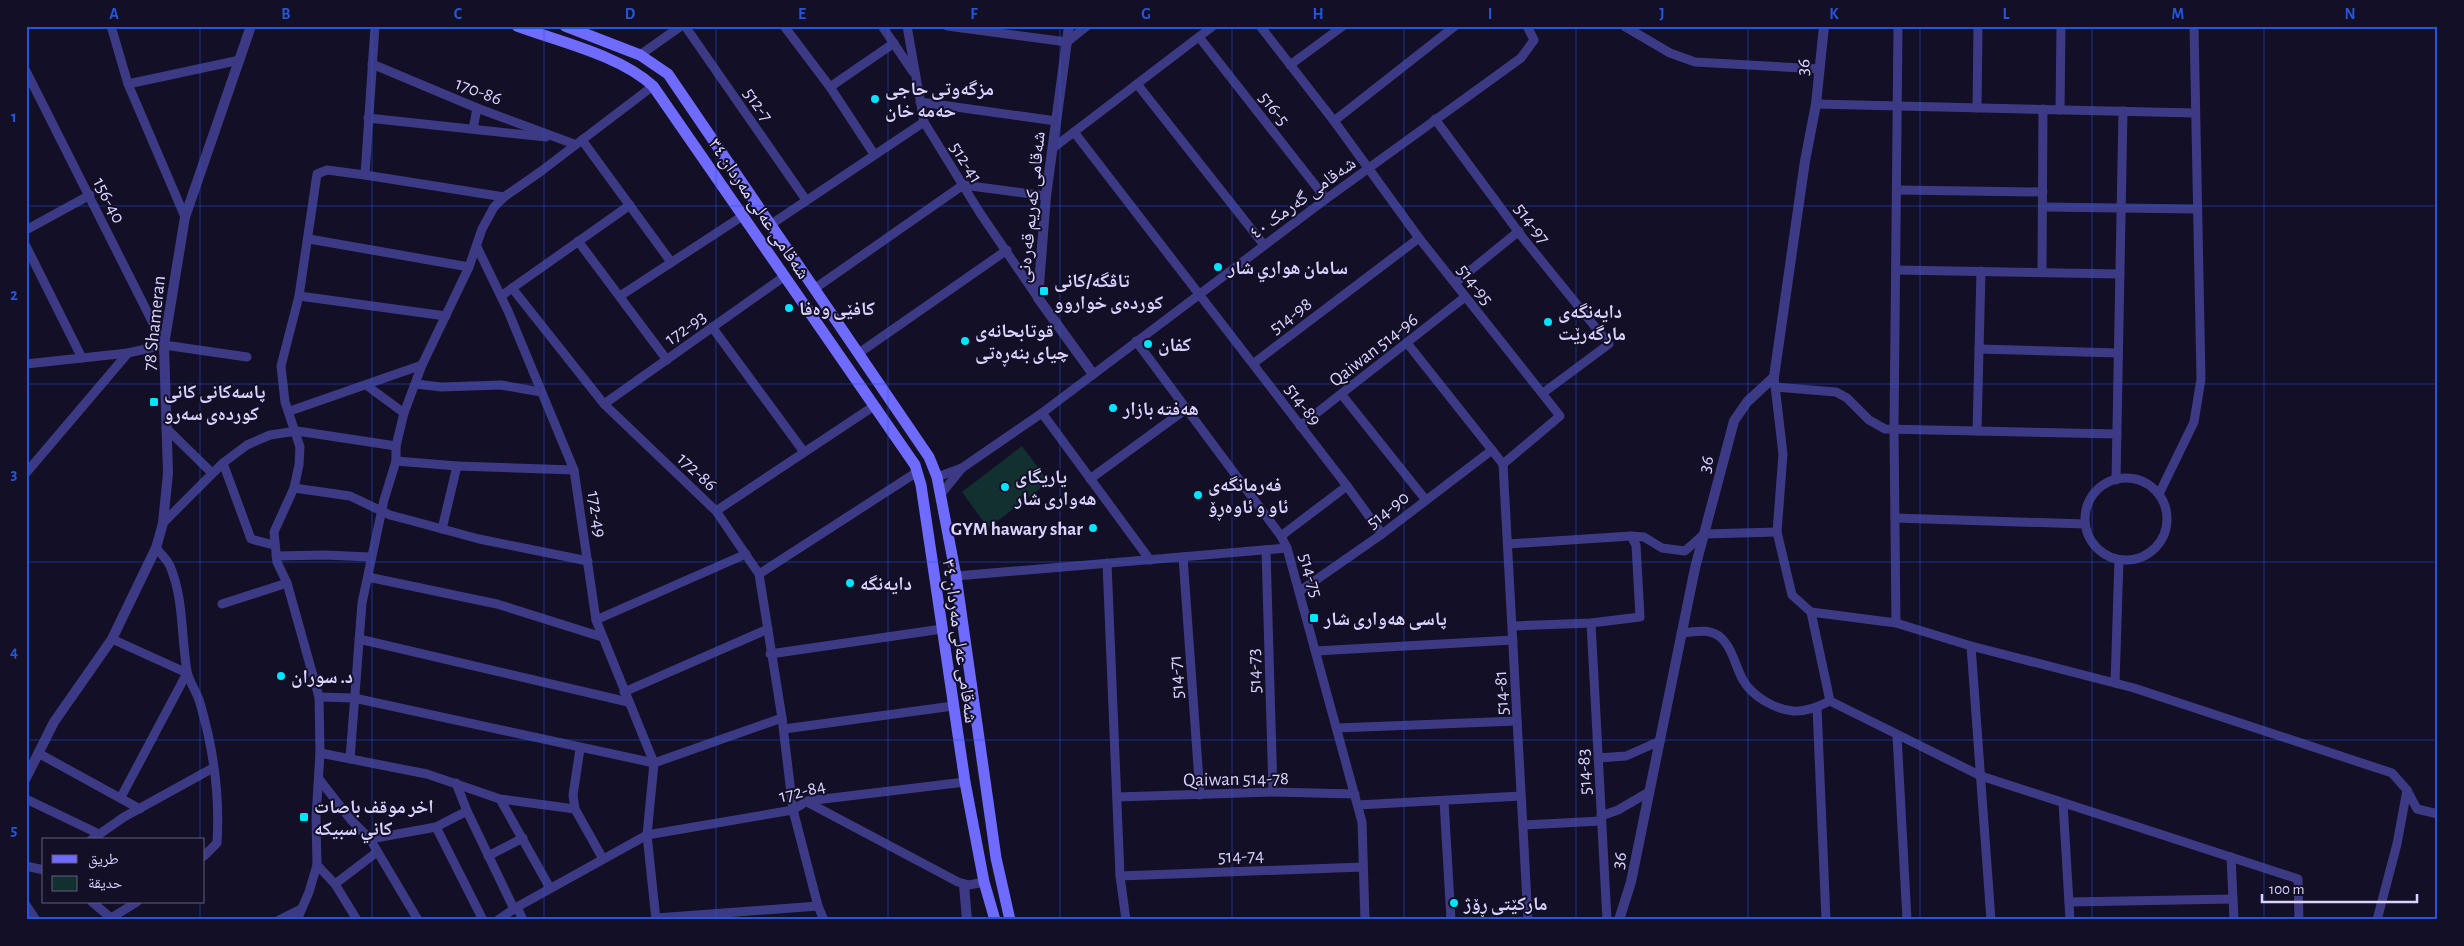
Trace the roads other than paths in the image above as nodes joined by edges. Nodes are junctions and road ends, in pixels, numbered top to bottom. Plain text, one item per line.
1 (111, 26) edge
2 (251, 26) edge
3 (375, 26) edge
4 (517, 26) edge
5 (565, 26) edge
6 (681, 26) edge
7 (686, 26) edge
8 (784, 26) edge
9 (882, 26) edge
10 (906, 26) edge
11 (947, 26) edge
12 (1069, 26) edge
13 (1087, 26) edge
14 (1213, 26) edge
15 (1260, 26) edge
16 (1343, 26) edge
17 (1455, 26) edge
18 (1527, 26) edge
19 (1624, 26) edge
20 (1824, 26) edge
21 (1898, 26) edge
22 (1978, 26) edge
23 (2061, 26) edge
24 (2194, 26) edge
25 (1199, 37) junction
26 (1067, 42) junction
27 (894, 43) junction
28 (640, 55) junction
29 (240, 60) junction
30 (372, 64) junction
31 (1290, 65) junction
32 (1819, 68) junction
33 (26, 71) edge
34 (915, 76) junction
35 (128, 84) junction
36 (1137, 84) junction
37 (653, 86) junction
38 (830, 87) junction
39 (920, 102) junction
40 (1816, 104) junction
41 (1898, 106) junction
42 (477, 108) junction
43 (1977, 108) junction
44 (2043, 109) junction
45 (2060, 110) junction
46 (2122, 111) junction
47 (2195, 113) junction
48 (368, 118) junction
49 (1435, 119) junction
50 (1056, 121) junction
51 (1334, 121) junction
52 (924, 122) junction
53 (473, 129) junction
54 (1074, 132) junction
55 (554, 138) junction
56 (578, 142) junction
57 (1052, 148) junction
58 (874, 154) junction
59 (1369, 169) junction
60 (365, 175) junction
61 (963, 185) junction
62 (1897, 190) junction
63 (2043, 192) junction
64 (90, 195) junction
65 (1046, 196) junction
66 (504, 197) junction
67 (1326, 199) junction
68 (806, 200) junction
69 (630, 205) junction
70 (2043, 207) junction
71 (2121, 208) junction
72 (2197, 209) junction
73 (744, 215) junction
74 (185, 217) junction
75 (770, 225) junction
76 (26, 230) edge
77 (1519, 231) junction
78 (1419, 238) junction
79 (309, 239) junction
80 (578, 241) junction
81 (26, 246) edge
82 (1264, 246) junction
83 (477, 247) junction
84 (1007, 250) junction
85 (671, 262) junction
86 (469, 268) junction
87 (1896, 270) junction
88 (1981, 271) junction
89 (2042, 272) junction
90 (2120, 274) junction
91 (785, 276) junction
92 (1455, 283) junction
93 (512, 288) junction
94 (814, 290) junction
95 (1199, 294) junction
96 (300, 296) junction
97 (501, 296) junction
98 (620, 296) junction
99 (1465, 297) junction
100 (1038, 298) junction
101 (446, 316) junction
102 (712, 327) junction
103 (1136, 341) junction
104 (1407, 343) junction
105 (164, 345) junction
106 (1979, 348) junction
107 (128, 353) junction
108 (2118, 353) junction
109 (859, 354) junction
110 (82, 358) junction
111 (247, 358) dead end
112 (667, 360) junction
113 (1254, 363) junction
114 (26, 364) edge
115 (422, 365) junction
116 (1093, 374) junction
117 (1774, 376) junction
118 (416, 384) junction
119 (366, 385) junction
120 (1775, 387) junction
121 (541, 392) junction
122 (1543, 393) junction
123 (1342, 395) junction
124 (604, 404) junction
125 (874, 406) junction
126 (1186, 409) junction
127 (290, 411) junction
128 (404, 413) junction
129 (1042, 413) junction
130 (1300, 426) junction
131 (166, 428) junction
132 (1894, 429) junction
133 (295, 431) junction
134 (1977, 431) junction
135 (2117, 434) junction
136 (396, 446) junction
137 (1492, 450) junction
138 (804, 452) junction
139 (396, 461) junction
140 (223, 463) junction
141 (1503, 464) junction
142 (457, 466) junction
143 (962, 468) junction
144 (574, 470) junction
145 (917, 472) junction
146 (26, 473) edge
147 (212, 473) junction
148 (937, 477) junction
149 (1090, 479) junction
150 (2116, 480) junction
151 (1348, 486) junction
152 (294, 488) junction
153 (941, 494) junction
154 (2159, 494) junction
155 (1426, 499) junction
156 (383, 511) junction
157 (716, 511) junction
158 (1895, 518) junction
159 (163, 524) junction
160 (2084, 524) junction
161 (442, 529) junction
162 (1777, 532) junction
163 (1382, 534) junction
164 (1704, 534) junction
165 (1281, 536) junction
166 (1631, 536) junction
167 (1508, 544) junction
168 (274, 545) junction
169 (156, 548) junction
170 (1287, 548) junction
171 (1266, 550) junction
172 (746, 554) junction
173 (276, 556) junction
174 (1183, 556) junction
175 (370, 558) junction
176 (1150, 560) junction
177 (2119, 560) junction
178 (588, 561) junction
179 (1107, 563) junction
180 (760, 574) junction
181 (956, 576) junction
182 (368, 577) junction
183 (287, 583) junction
184 (1300, 591) junction
185 (222, 604) dead end
186 (1811, 612) junction
187 (962, 619) junction
188 (596, 620) junction
189 (1591, 623) junction
190 (1896, 623) junction
191 (941, 626) junction
192 (1512, 626) junction
193 (768, 629) junction
194 (1682, 633) junction
195 (602, 636) junction
196 (112, 639) junction
197 (359, 639) junction
198 (1513, 640) junction
199 (1971, 646) junction
200 (965, 647) junction
201 (945, 651) junction
202 (1316, 651) junction
203 (770, 654) junction
204 (187, 673) junction
205 (2115, 683) junction
206 (624, 692) junction
207 (319, 696) junction
208 (354, 698) junction
209 (1830, 701) junction
210 (628, 702) junction
211 (953, 706) junction
212 (1817, 707) junction
213 (782, 718) junction
214 (1517, 721) junction
215 (1337, 728) junction
216 (784, 729) junction
217 (1897, 736) junction
218 (1660, 741) junction
219 (580, 749) junction
220 (38, 753) junction
221 (320, 753) junction
222 (1598, 758) junction
223 (350, 760) junction
224 (654, 763) junction
225 (213, 768) junction
226 (1981, 776) junction
227 (26, 778) edge
228 (319, 778) junction
229 (965, 782) junction
230 (456, 783) junction
231 (2407, 790) junction
232 (1273, 792) junction
233 (1649, 792) junction
234 (1355, 794) junction
235 (1200, 795) junction
236 (1521, 796) junction
237 (121, 797) junction
238 (1117, 797) junction
239 (26, 798) edge
240 (500, 799) junction
241 (1444, 800) junction
242 (807, 801) junction
243 (2063, 803) junction
244 (1358, 806) junction
245 (140, 808) junction
246 (575, 809) junction
247 (793, 810) junction
248 (467, 811) junction
249 (2438, 814) edge
250 (1601, 818) junction
251 (1523, 825) junction
252 (436, 827) junction
253 (99, 834) junction
254 (647, 835) junction
255 (94, 838) edge
256 (523, 838) junction
257 (370, 839) junction
258 (377, 852) junction
259 (205, 855) edge
260 (488, 856) junction
261 (2231, 857) junction
262 (603, 859) junction
263 (26, 866) edge
264 (317, 866) junction
265 (1363, 868) junction
266 (42, 870) edge
267 (1120, 876) junction
268 (984, 882) junction
269 (334, 884) junction
270 (964, 885) junction
271 (550, 888) junction
272 (2233, 899) junction
273 (2069, 902) junction
274 (94, 904) edge
275 (133, 904) edge
276 (26, 905) edge
277 (818, 906) junction
278 (515, 908) junction
279 (302, 909) junction
280 (110, 919) edge
281 (656, 919) edge
282 (36, 920) edge
283 (280, 920) edge
284 (297, 920) edge
285 (357, 920) edge
286 (418, 920) edge
287 (483, 920) edge
288 (498, 920) edge
289 (522, 920) edge
290 (824, 920) edge
291 (967, 920) edge
292 (995, 920) edge
293 (1010, 920) edge
294 (1126, 920) edge
295 (1365, 920) edge
296 (1451, 920) edge
297 (1528, 920) edge
298 (1607, 920) edge
299 (1620, 920) edge
300 (1826, 920) edge
301 (1907, 920) edge
302 (1991, 920) edge
303 (2070, 920) edge
304 (2234, 920) edge
305 (2299, 920) edge
306 (2377, 920) edge

1 - 35 street
2 - 29 street, 78 Shameran
3 - 30 street
4 - 37 main road, شەقامی عەلی مەردان ٣٤
5 - 28 main road, شەقامی عەلی مەردان ٣٤
6 - 28 street
7 - 68 street, 512-7
8 - 38 street
9 - 27 street
10 - 34 street, 512-41
11 - 26 street
12 - 26 street, شەقامی کەریم قەرەنی
13 - 26 street
14 - 25 street
15 - 31 street, 514-95
16 - 31 street
17 - 51 street
18 - 49 street, شەقامی گەرمک ٤٠
19 - 32 street
20 - 32 street, 36
21 - 41 street
22 - 43 street
23 - 45 street
24 - 47 street
25 - 36 street
25 - 67 street, 516-5
26 - 50 street, شەقامی کەریم قەرەنی
27 - 34 street
27 - 38 street
28 - 75 main road, شەقامی عەلی مەردان ٣٤
29 - 35 street
29 - 74 street, 78 Shameran
30 - 42 street, 170-86
30 - 48 street
31 - 51 street, 514-95
32 - 40 street, 36
33 - 64 street, 156-40
34 - 39 street, 512-41
35 - 74 street
36 - 54 street
36 - 82 street
37 - 56 street
37 - 73 main road, شەقامی عەلی مەردان ٣٤
38 - 58 street
39 - 50 street
39 - 52 street, 512-41
40 - 41 street
40 - 117 street, 36
41 - 43 street
41 - 62 street
42 - 53 street
42 - 55 street, 170-86
43 - 44 street
44 - 45 street
44 - 63 street
45 - 46 street
46 - 47 street
46 - 71 street
47 - 72 street
48 - 53 street
48 - 60 street
49 - 59 street, شەقامی گەرمک ٤٠
49 - 77 street, 514-97
50 - 57 street, شەقامی کەریم قەرەنی
51 - 59 street, 514-95
52 - 58 street
52 - 61 street, 512-41
53 - 55 street
54 - 57 street
54 - 95 street, 514-89
55 - 56 street, 170-86
56 - 66 street
56 - 69 street
57 - 65 street, شەقامی کەریم قەرەنی
58 - 68 street
59 - 67 street, شەقامی گەرمک ٤٠
59 - 78 street, 514-95
60 - 66 street
60 - 79 street
61 - 65 street
61 - 84 street, 512-41
61 - 94 street
62 - 63 street
62 - 87 street
63 - 70 street
64 - 76 street
64 - 105 street, 156-40
65 - 100 street, شەقامی کەریم قەرەنی
66 - 83 street
67 - 82 street, شەقامی گەرمک ٤٠
68 - 75 street
69 - 80 street
69 - 85 street
70 - 71 street
70 - 89 street
71 - 72 street
71 - 90 street
72 - 154 street
73 - 85 street
73 - 91 main road, شەقامی عەلی مەردان ٣٤
74 - 105 street, 78 Shameran
75 - 94 main road, شەقامی عەلی مەردان ٣٤
77 - 92 street
77 - 122 street, 514-97
78 - 92 street, 514-95
78 - 113 street, 514-98
79 - 86 street
79 - 96 street
80 - 93 street
80 - 98 street
81 - 110 street
82 - 95 street, شەقامی گەرمک ٤٠
83 - 86 street
83 - 97 street, 172-49
84 - 100 street, 512-41
84 - 109 street
85 - 98 street
86 - 101 street
87 - 88 street
87 - 132 street
88 - 89 street
88 - 106 street
89 - 90 street
90 - 108 street
91 - 102 street, 172-93
91 - 125 main road, شەقامی عەلی مەردان ٣٤
92 - 99 street, 514-95
93 - 97 street
93 - 124 street, 172-86
94 - 109 main road, شەقامی عەلی مەردان ٣٤
95 - 103 street, شەقامی گەرمک ٤٠
95 - 113 street, 514-89
96 - 101 street
96 - 127 street
97 - 121 street, 172-49
98 - 112 street
99 - 104 street, Qaiwan 514-96
99 - 122 street, 514-95
100 - 116 street, شەقامی کەریم قەرەنی
101 - 115 street
102 - 112 street, 172-93
102 - 138 street
103 - 116 street, شەقامی گەرمک ٤٠
103 - 126 street, 514-75
104 - 123 street, Qaiwan 514-96
104 - 137 street
105 - 107 street
105 - 111 street
105 - 131 street, 78 Shameran
106 - 108 street
106 - 134 street
107 - 110 street
107 - 146 street
108 - 135 street
109 - 148 main road, شەقامی عەلی مەردان ٣٤
110 - 114 street
112 - 124 street, 172-93
113 - 130 street, 514-89
115 - 118 street
115 - 119 street
116 - 129 street, شەقامی گەرمک ٤٠
117 - 120 street
117 - 164 street, 36
118 - 121 street
118 - 128 street
119 - 127 street
119 - 128 street
120 - 132 street
120 - 162 street
121 - 144 street, 172-49
122 - 141 street, 514-95
123 - 130 street, Qaiwan 514-96
123 - 155 street
124 - 157 street, 172-86
125 - 138 street
125 - 145 main road, شەقامی عەلی مەردان ٣٤
126 - 149 street
126 - 165 street, 514-75
127 - 133 street
128 - 136 street
129 - 143 street, شەقامی گەرمک ٤٠
129 - 149 street
130 - 151 street, 514-89
131 - 147 street
131 - 159 street, 78 Shameran
132 - 134 street
132 - 158 street
133 - 136 street
133 - 140 street
133 - 152 street
134 - 135 street
135 - 150 street
136 - 139 street
137 - 141 street
137 - 155 street, 514-90
138 - 157 street
139 - 142 street
139 - 156 street
140 - 147 street
140 - 168 street
141 - 167 street, 514-81
142 - 144 street
142 - 161 street
143 - 148 street, شەقامی گەرمک ٤٠
143 - 153 street, شەقامی گەرمک ٤٠
144 - 178 street, 172-49
145 - 180 street
145 - 191 main road, شەقامی عەلی مەردان ٣٤
147 - 159 street
148 - 153 main road, شەقامی عەلی مەردان ٣٤
149 - 176 street
150 - 154 street
150 - 160 street
151 - 163 street, 514-89
151 - 165 street
152 - 156 street
152 - 168 street
153 - 181 main road, شەقامی عەلی مەردان ٣٤
154 - 177 street
155 - 163 street, 514-90
156 - 161 street
156 - 175 street
157 - 172 street, 172-86
158 - 160 street
158 - 190 street
159 - 169 street, 78 Shameran
160 - 177 street
161 - 178 street
162 - 164 street
162 - 186 street
163 - 184 street, 514-90
164 - 166 street
164 - 194 street, 36
165 - 170 street, 514-75
166 - 167 street
166 - 189 street
167 - 192 street, 514-81
168 - 173 street
169 - 196 street, 78 Shameran
169 - 204 street
170 - 171 street
170 - 184 street, 514-75
171 - 174 street
171 - 232 street, 514-73
172 - 180 street, 172-86
172 - 188 street
173 - 175 street
173 - 183 street
174 - 176 street
174 - 235 street, 514-71
175 - 182 street
176 - 179 street
177 - 205 street
178 - 188 street, 172-49
179 - 181 street
179 - 238 street
180 - 193 street, 172-86
181 - 187 main road, شەقامی عەلی مەردان ٣٤
182 - 195 street
182 - 197 street
183 - 185 street
183 - 207 street
184 - 202 street, 514-75
186 - 190 street
186 - 209 street
187 - 191 main road
187 - 200 main road, شەقامی عەلی مەردان ٣٤
188 - 195 street, 172-49
189 - 192 street
189 - 222 street, 514-83
190 - 199 street
191 - 201 main road, شەقامی عەلی مەردان ٣٤
191 - 203 street
192 - 198 street, 514-81
193 - 203 street, 172-86
193 - 206 street
194 - 212 street
194 - 218 street, 36
195 - 206 street, 172-49
196 - 204 street
196 - 220 street, 78 Shameran
197 - 208 street
197 - 210 street
198 - 202 street
198 - 214 street, 514-81
199 - 205 street
199 - 226 street
200 - 201 main road
200 - 293 main road, شەقامی عەلی مەردان ٣٤
201 - 211 main road, شەقامی عەلی مەردان ٣٤
202 - 215 street, 514-75
203 - 213 street, 172-86
204 - 225 street
204 - 237 street
205 - 231 street
206 - 210 street, 172-49
207 - 208 street
207 - 221 street
208 - 219 street
208 - 223 street
209 - 212 street
209 - 217 street
210 - 224 street, 172-49
211 - 216 street
211 - 229 main road, شەقامی عەلی مەردان ٣٤
212 - 300 street
213 - 216 street, 172-86
213 - 224 street
214 - 215 street
214 - 236 street, 514-81
215 - 234 street, 514-75
216 - 247 street, 172-86
217 - 226 street
217 - 301 street
218 - 222 street
218 - 233 street, 36
219 - 224 street
219 - 246 street
220 - 227 street, 78 Shameran
220 - 237 street
221 - 223 street
221 - 228 street
222 - 250 street, 514-83
223 - 230 street
224 - 254 street
225 - 245 street
225 - 259 street
226 - 243 street
226 - 302 street
228 - 257 street
228 - 264 street
229 - 242 street, 172-84
229 - 268 main road, شەقامی عەلی مەردان ٣٤
230 - 240 street
230 - 248 street
231 - 249 street
231 - 306 street
232 - 234 street, Qaiwan 514-78
232 - 235 street, Qaiwan 514-78
233 - 250 street
233 - 299 street, 36
234 - 244 street, 514-75
235 - 238 street, Qaiwan 514-78
236 - 241 street
236 - 251 street, 514-81
237 - 245 street
238 - 267 street
239 - 253 street
240 - 246 street
240 - 256 street
241 - 244 street
241 - 296 street
242 - 247 street, 172-84
242 - 270 street
243 - 261 street
243 - 273 street
244 - 265 street, 514-75
245 - 253 street
246 - 262 street
247 - 254 street, 172-84
247 - 277 street, 172-86
248 - 252 street
248 - 260 street
250 - 251 street
250 - 298 street, 514-83
251 - 297 street, 514-81
252 - 257 street
252 - 287 street
253 - 255 street
254 - 262 street
254 - 281 street
256 - 260 street
256 - 271 street
257 - 258 street
258 - 269 street
258 - 286 street
260 - 278 street
261 - 272 street
261 - 305 street
262 - 271 street
263 - 266 street
264 - 269 street
264 - 279 street
265 - 267 street, 514-74
265 - 295 street, 514-75
267 - 294 street
268 - 270 street
268 - 292 main road, شەقامی عەلی مەردان ٣٤
269 - 285 street
270 - 291 street
271 - 278 street
272 - 273 street
272 - 304 street
273 - 303 street
274 - 280 street
275 - 280 street
276 - 282 street
277 - 281 street
277 - 290 street, 172-86
278 - 288 street
278 - 289 street
279 - 283 street
279 - 284 street

